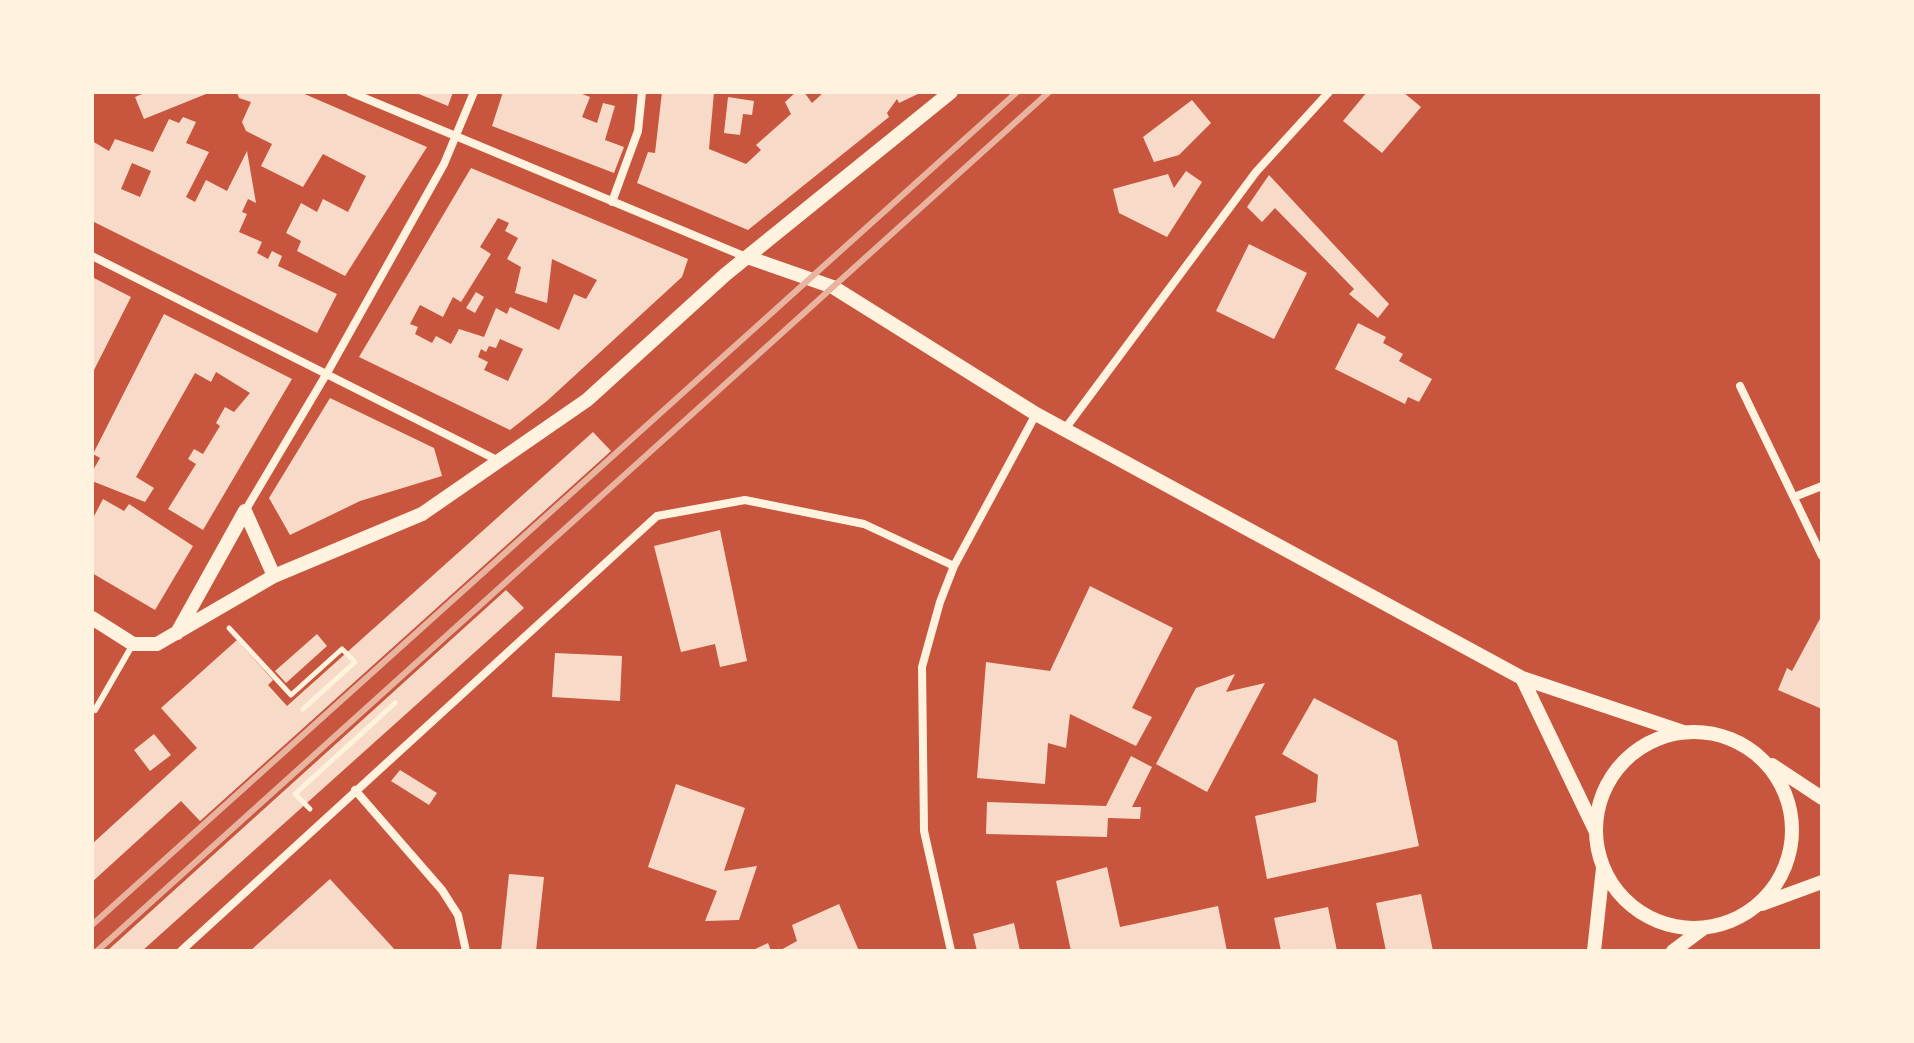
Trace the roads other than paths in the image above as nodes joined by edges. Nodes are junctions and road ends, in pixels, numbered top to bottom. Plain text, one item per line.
1 (350, 92) edge
2 (474, 92) edge
3 (642, 92) edge
4 (951, 92) edge
5 (1329, 92) edge
6 (458, 138) junction
7 (612, 202) junction
8 (92, 256) edge
9 (747, 257) junction
10 (327, 373) junction
11 (1740, 386) dead end
12 (1036, 414) junction
13 (1065, 429) junction
14 (501, 462) junction
15 (1822, 486) edge
16 (1794, 497) junction
17 (245, 511) junction
18 (1822, 556) edge
19 (954, 566) junction
20 (274, 576) junction
21 (92, 618) edge
22 (176, 634) junction
23 (133, 644) junction
24 (1522, 678) junction
25 (95, 710) dead end
26 (1683, 732) junction
27 (1767, 762) junction
28 (355, 790) junction
29 (1822, 798) edge
30 (1596, 832) junction
31 (1603, 867) junction
32 (1822, 882) edge
33 (1758, 905) junction
34 (1704, 928) junction
35 (181, 951) edge
36 (466, 951) edge
37 (951, 951) edge
38 (1594, 951) edge
39 (1673, 951) edge

1 - 6 street
2 - 6 street
3 - 7 street
4 - 9 street
5 - 13 street
6 - 7 street
6 - 10 street
7 - 9 street
8 - 10 street
9 - 12 street
9 - 14 street
10 - 14 street
10 - 17 street
11 - 16 street
12 - 13 street
12 - 19 street
13 - 24 street
14 - 20 street
15 - 16 street
16 - 18 street
17 - 20 street
17 - 22 street
19 - 28 street
19 - 37 street
20 - 22 street
21 - 23 street
22 - 23 street
23 - 25 lane
24 - 26 street
24 - 30 street
26 - 27 street
26 - 30 street
27 - 29 street
27 - 33 street
28 - 35 street
28 - 36 street
30 - 31 street
31 - 34 street
31 - 38 street
32 - 33 street
33 - 34 street
34 - 39 street

